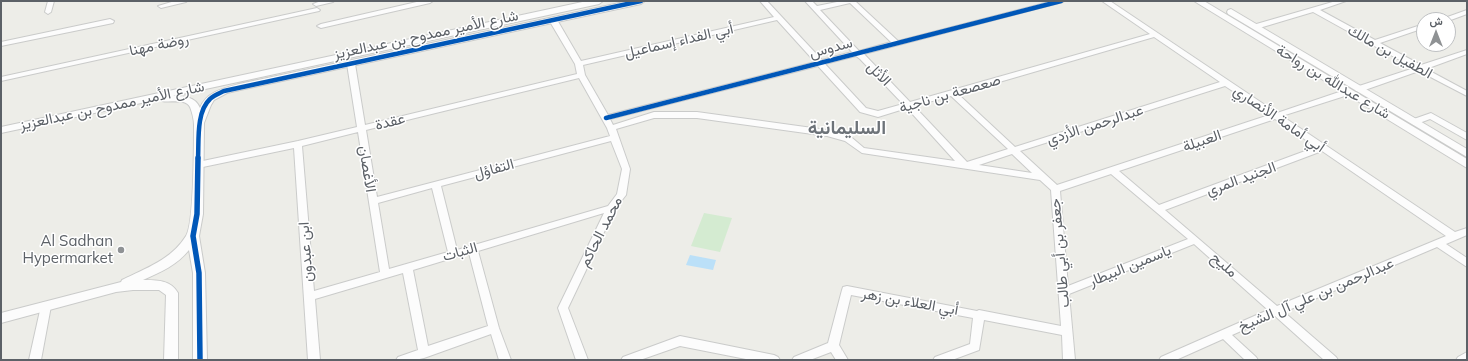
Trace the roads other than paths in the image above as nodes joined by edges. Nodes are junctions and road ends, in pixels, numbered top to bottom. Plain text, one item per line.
1 (51, 1) edge
2 (184, 1) edge
3 (331, 1) edge
4 (430, 1) edge
5 (598, 1) edge
6 (641, 1) edge
7 (763, 1) edge
8 (808, 1) edge
9 (851, 1) edge
10 (1062, 1) edge
11 (1106, 1) edge
12 (1198, 1) edge
13 (1213, 1) edge
14 (1343, 1) edge
15 (161, 6) dead end
16 (815, 9) junction
17 (1314, 10) junction
18 (48, 12) dead end
19 (1467, 12) edge
20 (1456, 16) edge
21 (778, 18) junction
22 (553, 20) junction
23 (110, 21) dead end
24 (321, 26) dead end
25 (1256, 27) junction
26 (1416, 29) edge
27 (1155, 35) junction
28 (1374, 43) junction
29 (1, 44) edge
30 (897, 44) junction
31 (1467, 52) edge
32 (857, 53) junction
33 (820, 63) junction
34 (351, 64) junction
35 (579, 64) junction
36 (1419, 68) junction
37 (581, 75) junction
38 (1, 78) edge
39 (1226, 83) junction
40 (1359, 89) junction
41 (1348, 92) junction
42 (953, 93) junction
43 (1467, 94) edge
44 (119, 106) junction
45 (910, 106) junction
46 (1275, 115) junction
47 (606, 118) junction
48 (1414, 122) junction
49 (200, 123) junction
50 (611, 128) junction
51 (361, 129) junction
52 (1, 130) edge
53 (1464, 133) edge
54 (615, 137) junction
55 (298, 144) junction
56 (1323, 148) junction
57 (1013, 151) junction
58 (1467, 154) edge
59 (1467, 164) edge
60 (198, 165) junction
61 (965, 166) junction
62 (1113, 171) junction
63 (1041, 177) junction
64 (436, 185) junction
65 (1055, 189) junction
66 (373, 201) junction
67 (611, 208) junction
68 (1158, 209) junction
69 (1467, 231) edge
70 (193, 236) junction
71 (1454, 236) junction
72 (1195, 240) junction
73 (1438, 243) junction
74 (473, 249) junction
75 (453, 254) junction
76 (1467, 263) edge
77 (407, 268) junction
78 (385, 274) junction
79 (116, 287) junction
80 (1064, 292) junction
81 (309, 298) junction
82 (46, 306) junction
83 (1276, 310) junction
84 (979, 314) junction
85 (1, 318) edge
86 (494, 328) junction
87 (1067, 332) junction
88 (1224, 334) junction
89 (833, 346) junction
90 (424, 352) junction
91 (1467, 357) edge
92 (35, 360) edge
93 (171, 360) edge
94 (200, 360) edge
95 (314, 360) edge
96 (402, 360) edge
97 (505, 360) edge
98 (582, 360) edge
99 (627, 360) edge
100 (774, 360) edge
101 (798, 360) edge
102 (842, 360) edge
103 (938, 360) edge
104 (1069, 360) edge
105 (1165, 360) edge
106 (1252, 360) edge
107 (1332, 360) edge
108 (1462, 360) edge

1 - 18 street
2 - 15 street
3 - 38 street, روضة مهنا
4 - 24 street
5 - 44 street, شارع الأمير ممدوح بن عبدالعزيز
6 - 22 street, شارع الأمير ممدوح بن عبدالعزيز
7 - 21 street, صعصعة بن ناجية
8 - 16 street, الأثل
9 - 16 street
9 - 30 street
10 - 30 street, سدوس
11 - 27 street, أبي أمامة الأنصاري
12 - 41 street, شارع عبدالله بن رواحة
13 - 25 street, شارع عبدالله بن رواحة
14 - 17 street
16 - 32 street, الأثل
17 - 25 street
17 - 28 street, الطفيل بن مالك
19 - 20 street
21 - 33 street, صعصعة بن ناجية
21 - 35 street, أبي الفداء إسماعيل
22 - 34 street, شارع الأمير ممدوح بن عبدالعزيز
22 - 35 street, محمد الحاكم
23 - 29 street
25 - 40 street, شارع عبدالله بن رواحة
26 - 28 street
27 - 39 street, أبي أمامة الأنصاري
27 - 42 street, صعصعة بن ناجية
28 - 36 street, الطفيل بن مالك
30 - 32 street, سدوس
31 - 36 street
32 - 33 street, سدوس
32 - 45 street, الأثل
33 - 45 street, صعصعة بن ناجية
33 - 47 street, سدوس
34 - 49 street, شارع الأمير ممدوح بن عبدالعزيز
34 - 51 street, الأغصان
35 - 37 street, محمد الحاكم
36 - 40 street
36 - 43 street, الطفيل بن مالك
37 - 47 street, محمد الحاكم
37 - 51 street, عقدة
39 - 46 street, أبي أمامة الأنصاري
39 - 57 street, عبدالرحمن الأزدي
40 - 48 street, شارع عبدالله بن رواحة
41 - 46 street, العبيلة
41 - 59 street, شارع عبدالله بن رواحة
42 - 45 street, صعصعة بن ناجية
42 - 57 street, جعفر بن أبي طالب
44 - 49 street
44 - 52 street, شارع الأمير ممدوح بن عبدالعزيز
45 - 61 street, الأثل
46 - 56 street, أبي أمامة الأنصاري
46 - 62 street, العبيلة
47 - 50 street, محمد الحاكم
48 - 53 street
48 - 58 street, شارع عبدالله بن رواحة
49 - 60 street
50 - 54 street, محمد الحاكم
50 - 61 street
51 - 55 street, عقدة
51 - 66 street, الأغصان
54 - 64 street, التفاؤل
54 - 67 street, محمد الحاكم
55 - 60 street, عقدة
55 - 81 street, ابن عبدون
56 - 68 street, الجنيد المري
56 - 71 street, أبي أمامة الأنصاري
57 - 61 street, عبدالرحمن الأزدي
57 - 63 street, جعفر بن أبي طالب
60 - 70 street
61 - 63 street
62 - 65 street, العبيلة
62 - 68 street, مليح
63 - 65 street, جعفر بن أبي طالب
64 - 66 street, التفاؤل
64 - 75 street
65 - 80 street, جعفر بن أبي طالب
66 - 78 street, الأغصان
67 - 74 street, الثبات
67 - 98 street, محمد الحاكم
68 - 72 street, مليح
69 - 71 street, عبدالرحمن بن علي آل الشيخ
70 - 79 street
70 - 94 street
71 - 73 street, عبدالرحمن بن علي آل الشيخ
72 - 80 street, ياسمين البيطار
72 - 83 street, مليح
73 - 76 street
73 - 83 street, عبدالرحمن بن علي آل الشيخ
74 - 75 street, الثبات
74 - 86 street
75 - 77 street, الثبات
77 - 78 street, الثبات
77 - 90 street
78 - 81 street, الثبات
79 - 82 street
79 - 93 street
80 - 87 street, جعفر بن أبي طالب
81 - 95 street, ابن عبدون
82 - 85 street
82 - 92 street
83 - 88 street, عبدالرحمن بن علي آل الشيخ
83 - 107 street, مليح
84 - 87 street, أبي العلاء بن زهر
84 - 89 street, أبي العلاء بن زهر
84 - 103 street
86 - 90 street
86 - 97 street
87 - 104 street, جعفر بن أبي طالب
88 - 105 street, عبدالرحمن بن علي آل الشيخ
88 - 106 street
89 - 101 street
89 - 102 street
90 - 96 street
91 - 108 street
99 - 100 street

